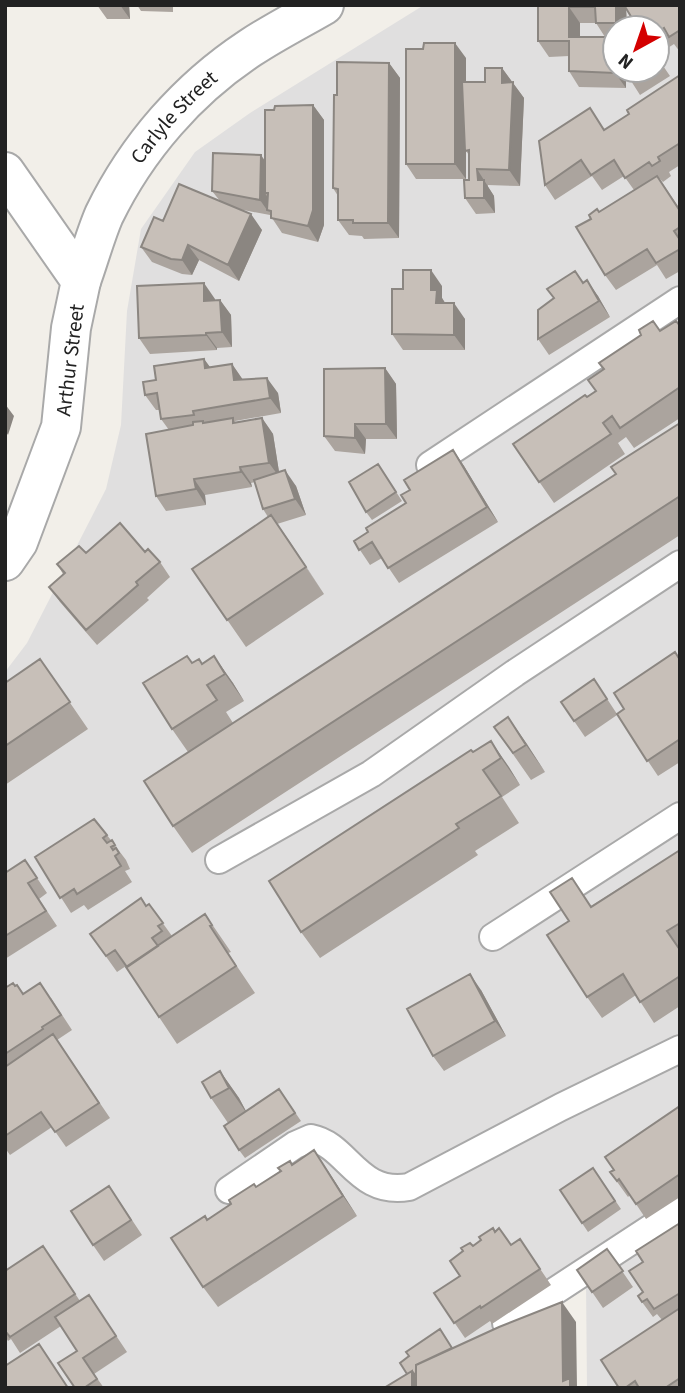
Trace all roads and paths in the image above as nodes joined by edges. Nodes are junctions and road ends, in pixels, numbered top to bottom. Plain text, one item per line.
1 (324, 5) edge
2 (5, 172) edge
3 (81, 281) junction
4 (680, 300) edge
5 (430, 465) edge
6 (5, 561) edge
7 (680, 564) edge
8 (680, 816) edge
9 (219, 860) dead end
10 (493, 937) dead end
11 (680, 1049) edge
12 (229, 1190) dead end
13 (680, 1209) edge
14 (506, 1323) edge

1 - 3 street, Carlyle Street
2 - 3 street, Arthur Street
3 - 6 street, Arthur Street
4 - 5 lane
7 - 9 lane
8 - 10 lane
11 - 12 lane
13 - 14 lane

